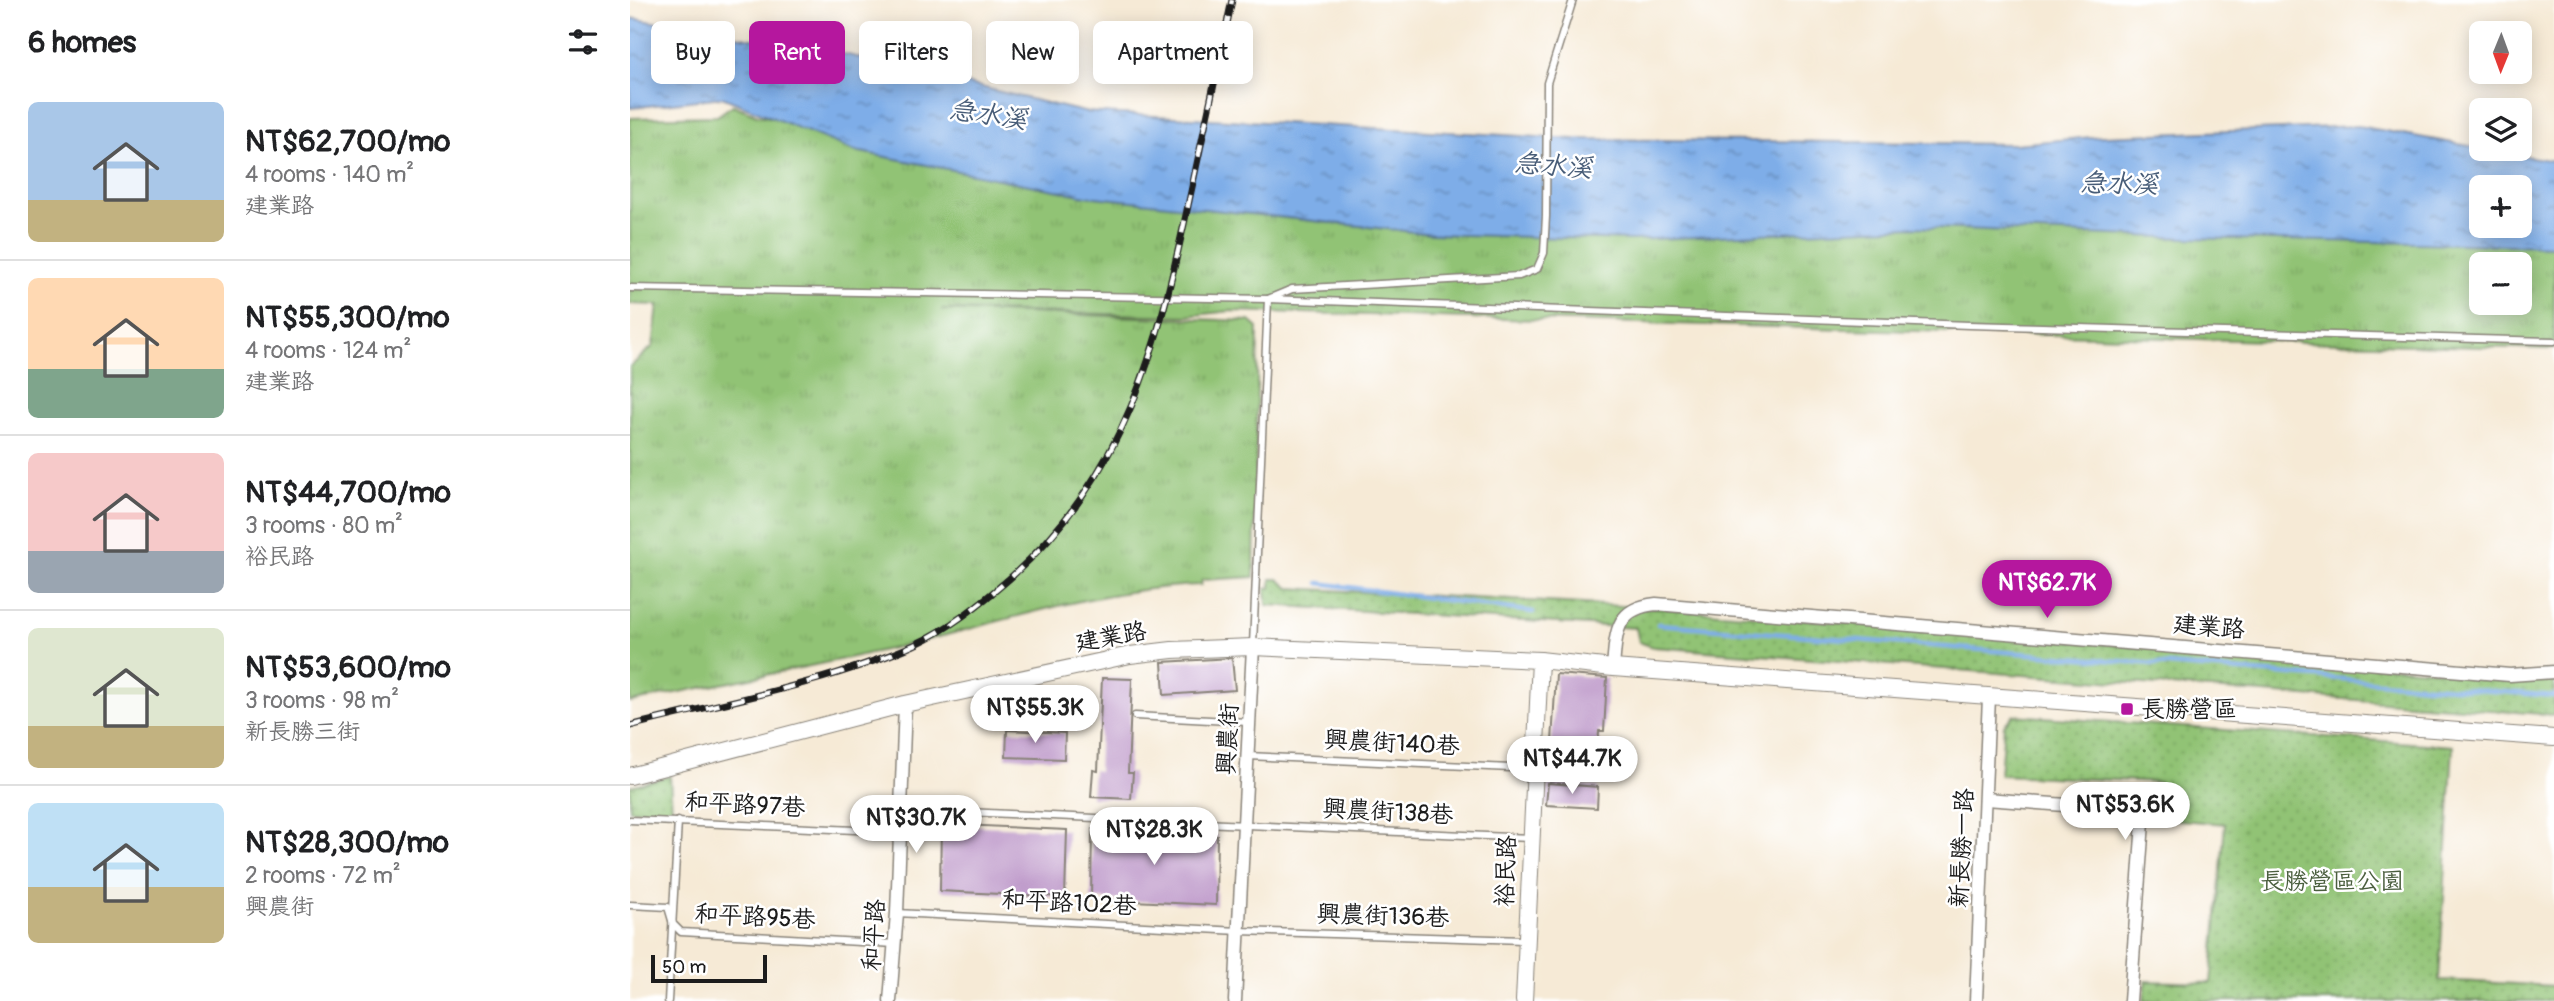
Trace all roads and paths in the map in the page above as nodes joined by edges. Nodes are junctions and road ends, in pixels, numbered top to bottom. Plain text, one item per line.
1 (1573, 0) edge
2 (630, 288) edge
3 (1268, 299) junction
4 (2554, 341) edge
5 (1253, 647) junction
6 (1540, 660) junction
7 (1613, 668) junction
8 (2554, 672) edge
9 (1989, 697) junction
10 (905, 704) junction
11 (1135, 716) dead end
12 (1250, 722) junction
13 (2554, 738) edge
14 (1248, 756) junction
15 (1533, 769) junction
16 (630, 776) edge
17 (1986, 799) junction
18 (901, 809) junction
19 (630, 820) edge
20 (678, 821) junction
21 (1245, 825) junction
22 (900, 832) junction
23 (1530, 838) junction
24 (630, 905) edge
25 (897, 914) junction
26 (673, 924) junction
27 (1239, 931) junction
28 (1526, 940) junction
29 (895, 944) junction
30 (668, 1001) edge
31 (890, 1001) edge
32 (1235, 1001) edge
33 (1524, 1001) edge
34 (1976, 1001) edge
35 (2130, 1001) edge

1 - 3 lane
2 - 3 lane
3 - 4 lane
3 - 5 lane
5 - 6 street, 建業路
5 - 10 street, 建業路
5 - 12 street, 興農街
6 - 7 street, 建業路
6 - 15 street, 裕民路
7 - 8 street, 建業路
7 - 9 street, 建業路
9 - 13 street, 建業路
9 - 17 street, 新長勝一路
10 - 16 street, 建業路
10 - 18 street, 和平路
11 - 12 lane
12 - 14 street, 興農街
14 - 15 lane, 興農街140巷
14 - 21 street, 興農街
15 - 23 street, 裕民路
17 - 34 street, 新長勝一路
17 - 35 street
18 - 21 lane, 興農街138巷
18 - 22 street, 和平路
19 - 20 lane, 和平路97巷
20 - 22 lane, 和平路97巷
20 - 26 lane
21 - 23 lane, 興農街138巷
21 - 27 street, 興農街
22 - 25 street, 和平路
23 - 28 street, 裕民路
24 - 26 lane, 和平路95巷
25 - 27 lane, 和平路102巷
25 - 29 street, 和平路
26 - 29 lane, 和平路95巷
26 - 30 lane
27 - 28 lane, 興農街136巷
27 - 32 street, 興農街
28 - 33 street, 裕民路
29 - 31 street, 和平路

